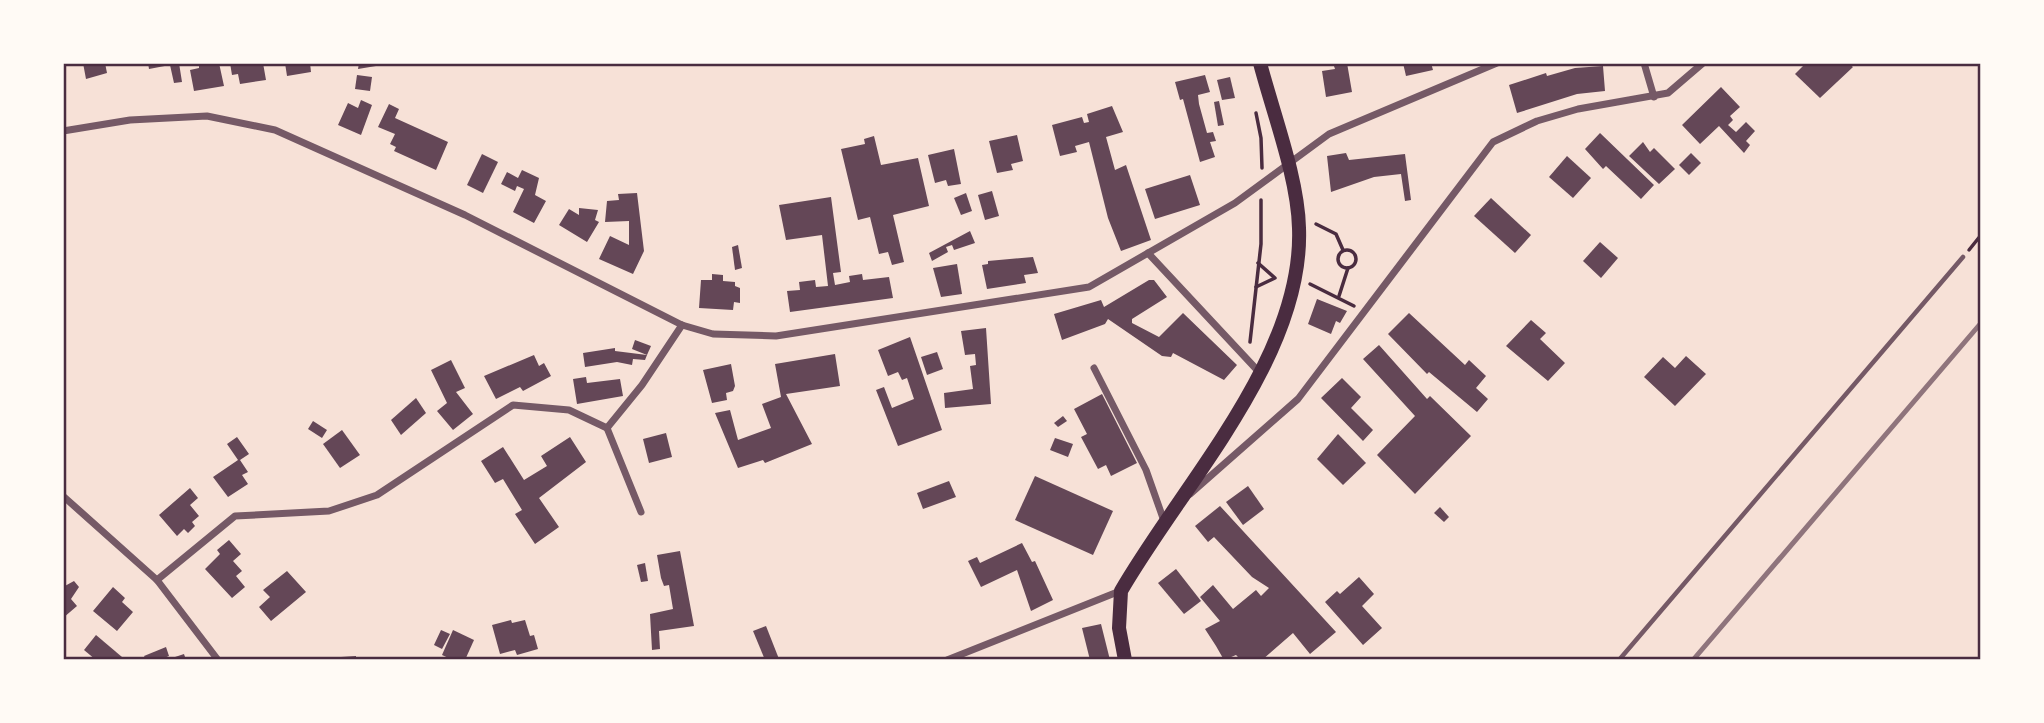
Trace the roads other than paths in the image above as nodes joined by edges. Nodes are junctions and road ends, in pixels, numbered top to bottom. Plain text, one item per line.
1 (1260, 63) edge
2 (1497, 63) edge
3 (1644, 63) edge
4 (1703, 63) edge
5 (1654, 97) junction
6 (63, 131) edge
7 (1287, 167) junction
8 (1148, 253) junction
9 (1963, 257) road end
10 (682, 325) junction
11 (1094, 369) dead end
12 (1259, 372) junction
13 (607, 428) junction
14 (63, 496) edge
15 (641, 512) dead end
16 (1168, 516) junction
17 (158, 580) junction
18 (1121, 591) junction
19 (218, 660) edge
20 (947, 660) edge
21 (1125, 660) edge
22 (1619, 660) edge

1 - 7 main road
2 - 7 street
3 - 5 street
4 - 5 street
5 - 16 street
6 - 10 street
7 - 8 street
7 - 12 main road
8 - 10 street
8 - 12 street
9 - 22 lane
10 - 13 street
11 - 16 street
12 - 16 main road
13 - 15 street
13 - 17 street
14 - 17 street
16 - 18 main road
17 - 19 street
18 - 20 street
18 - 21 main road

